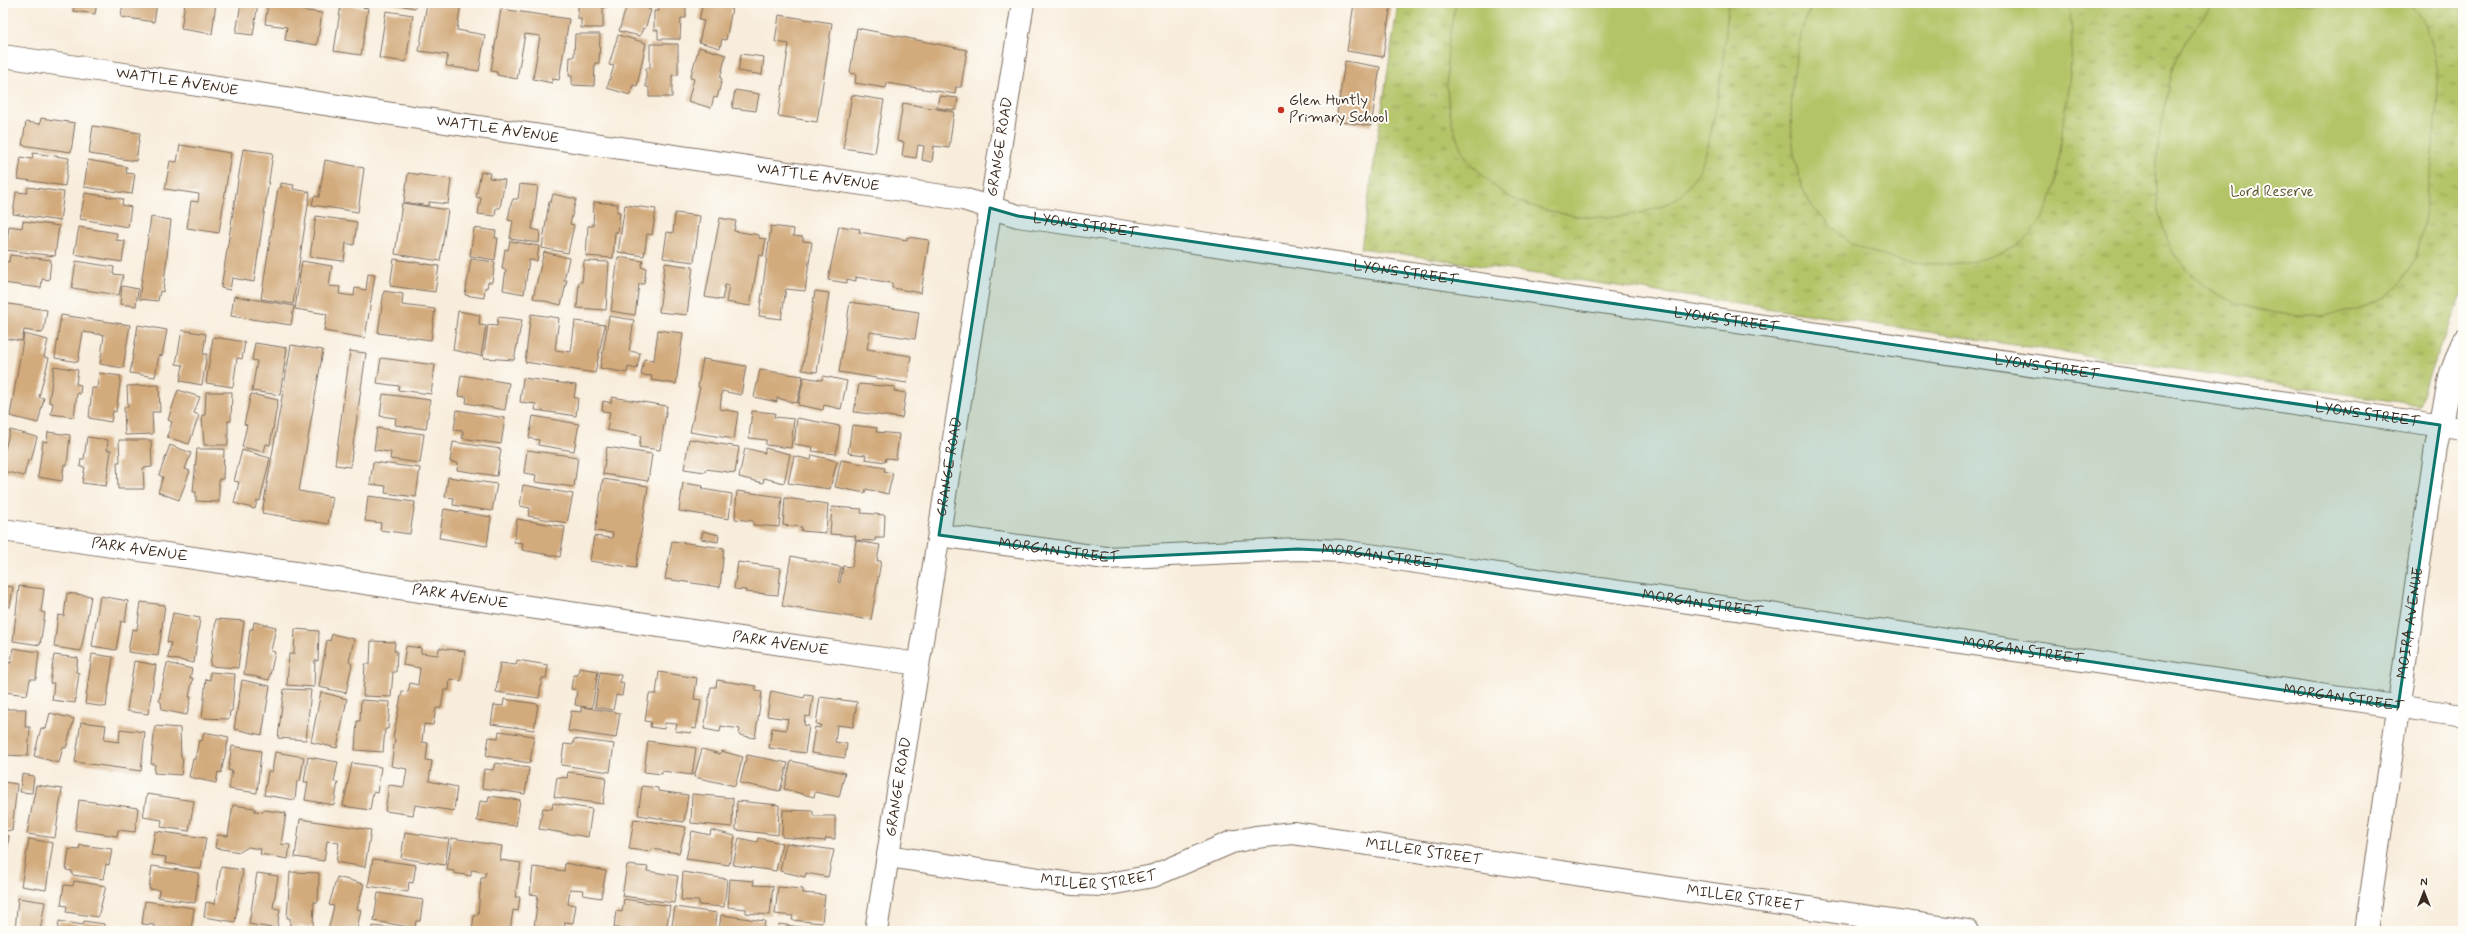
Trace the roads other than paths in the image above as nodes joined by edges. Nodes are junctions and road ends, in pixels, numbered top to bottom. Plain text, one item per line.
1 (1023, 3) edge
2 (3, 56) edge
3 (990, 208) junction
4 (2463, 341) edge
5 (2440, 426) junction
6 (2463, 429) edge
7 (3, 530) edge
8 (939, 534) junction
9 (918, 664) junction
10 (2398, 706) junction
11 (2463, 716) edge
12 (888, 856) junction
13 (876, 931) edge
14 (1967, 931) edge
15 (2366, 931) edge

1 - 3 street, GRANGE ROAD
2 - 3 street, WATTLE AVENUE
3 - 5 street, LYONS STREET
3 - 8 street, GRANGE ROAD
4 - 5 street, MOIRA AVENUE
5 - 6 street, LYONS STREET
5 - 10 street, MOIRA AVENUE
7 - 9 street, PARK AVENUE
8 - 9 street, GRANGE ROAD
8 - 10 street, MORGAN STREET
9 - 12 street, GRANGE ROAD
10 - 11 street, MORGAN STREET
10 - 15 street, MOIRA AVENUE
12 - 13 street, GRANGE ROAD
12 - 14 street, MILLER STREET

